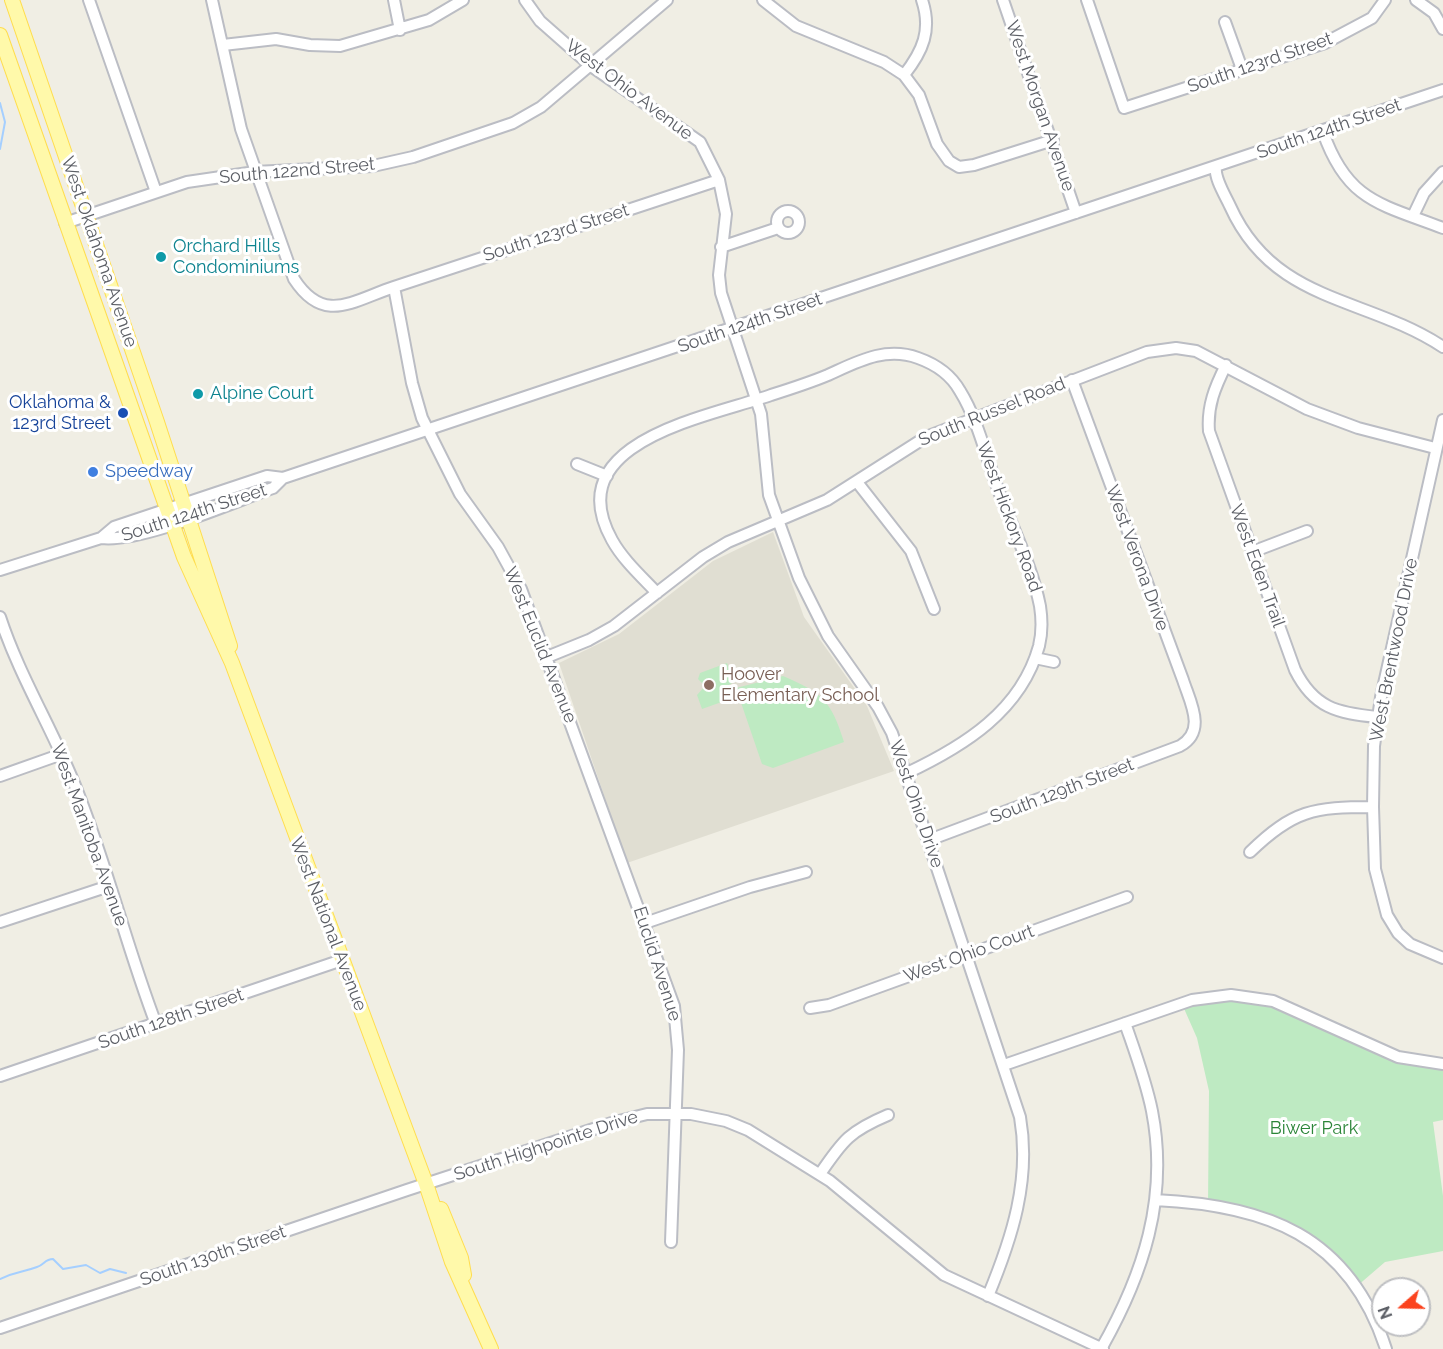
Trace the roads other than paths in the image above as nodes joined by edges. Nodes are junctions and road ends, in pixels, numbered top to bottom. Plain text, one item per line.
1 (12, 0) edge
2 (89, 0) edge
3 (212, 0) edge
4 (394, 0) edge
5 (462, 0) edge
6 (525, 0) edge
7 (667, 0) edge
8 (763, 0) edge
9 (922, 0) edge
10 (1003, 0) edge
11 (1087, 0) edge
12 (1385, 0) edge
13 (1416, 0) edge
14 (1225, 22) dead end
15 (1443, 29) edge
16 (400, 30) junction
17 (0, 35) edge
18 (223, 45) junction
19 (591, 66) junction
20 (1242, 69) junction
21 (904, 75) junction
22 (1443, 90) edge
23 (1323, 132) junction
24 (1053, 140) junction
25 (1215, 168) junction
26 (255, 172) junction
27 (1443, 172) edge
28 (719, 180) junction
29 (156, 192) junction
30 (1076, 213) junction
31 (87, 216) junction
32 (1413, 216) junction
33 (65, 223) junction
34 (778, 228) dead end
35 (1443, 228) edge
36 (721, 247) junction
37 (394, 287) junction
38 (732, 329) junction
39 (1443, 346) edge
40 (1226, 365) junction
41 (1072, 380) junction
42 (757, 400) junction
43 (973, 417) junction
44 (1443, 420) edge
45 (428, 431) junction
46 (1435, 448) junction
47 (577, 464) dead end
48 (607, 476) junction
49 (283, 478) junction
50 (857, 482) junction
51 (184, 504) junction
52 (166, 509) junction
53 (189, 518) junction
54 (778, 521) junction
55 (172, 524) junction
56 (1307, 531) dead end
57 (101, 538) junction
58 (1252, 552) junction
59 (0, 570) edge
60 (657, 593) junction
61 (934, 609) dead end
62 (0, 617) edge
63 (547, 657) junction
64 (1035, 658) junction
65 (1054, 662) dead end
66 (232, 663) junction
67 (1377, 717) junction
68 (1192, 736) joint
69 (62, 754) junction
70 (907, 773) junction
71 (0, 776) edge
72 (1373, 807) junction
73 (607, 819) joint
74 (929, 840) junction
75 (1250, 852) dead end
76 (806, 872) dead end
77 (109, 886) junction
78 (1127, 897) dead end
79 (0, 922) edge
80 (645, 923) junction
81 (967, 955) junction
82 (1443, 958) edge
83 (342, 960) junction
84 (810, 1008) dead end
85 (1125, 1023) junction
86 (156, 1024) junction
87 (1443, 1064) edge
88 (1004, 1065) junction
89 (0, 1076) edge
90 (676, 1114) junction
91 (888, 1114) dead end
92 (820, 1173) junction
93 (426, 1184) junction
94 (1155, 1200) junction
95 (671, 1242) dead end
96 (988, 1296) junction
97 (0, 1328) edge
98 (491, 1349) edge
99 (1102, 1349) edge
100 (1386, 1349) edge

1 - 31 main road, West Oklahoma Avenue
2 - 29 street
3 - 18 street
4 - 16 street
5 - 16 street
6 - 19 street, West Ohio Avenue
7 - 19 street, South 122nd Street
8 - 21 street
9 - 21 street
10 - 24 street, West Morgan Avenue
11 - 20 street, South 123rd Street
12 - 20 street, South 123rd Street
13 - 15 street
14 - 20 street
16 - 18 street
17 - 33 main road, West Oklahoma Avenue
18 - 26 street
19 - 26 street, South 122nd Street
19 - 28 street, West Ohio Avenue
21 - 24 street
22 - 23 street, South 124th Street
23 - 25 street, South 124th Street
23 - 32 street
24 - 30 street, West Morgan Avenue
25 - 30 street, South 124th Street
25 - 39 street
26 - 29 street, South 122nd Street
26 - 37 street
27 - 32 street
28 - 36 street, West Ohio Avenue
28 - 37 street, South 123rd Street
29 - 31 street, South 122nd Street
30 - 38 street, South 124th Street
31 - 33 street, South 122nd Street
31 - 51 main road, West Oklahoma Avenue
32 - 35 street
33 - 52 main road, West Oklahoma Avenue
34 - 36 street
36 - 38 street, West Ohio Avenue
37 - 45 street, West Euclid Avenue
38 - 42 street, West Ohio Drive
38 - 45 street, South 124th Street
40 - 41 street, South Russel Road
40 - 46 street, South Russel Road
40 - 58 street, West Eden Trail
41 - 43 street, South Russel Road
41 - 68 street, West Verona Drive
42 - 43 street, West Hickory Road
42 - 48 street, West Hickory Road
42 - 54 street, West Ohio Drive
43 - 50 street, South Russel Road
43 - 64 street, West Hickory Road
44 - 46 street, West Brentwood Drive
45 - 49 street, South 124th Street
45 - 63 street, West Euclid Avenue
46 - 67 street, West Brentwood Drive
47 - 48 street
48 - 60 street
49 - 51 street, South 124th Street
49 - 53 street, South 124th Street
50 - 54 street, South Russel Road
50 - 61 street
51 - 52 street, South 124th Street
51 - 53 main road, West National Avenue
52 - 55 main road, West National Avenue
52 - 57 street, South 124th Street
53 - 55 street, South 124th Street
53 - 66 main road, West National Avenue
54 - 60 street, South Russel Road
54 - 70 street, West Ohio Drive
55 - 57 street, South 124th Street
55 - 66 main road, West National Avenue
56 - 58 street
57 - 59 street, South 124th Street
58 - 67 street, West Eden Trail
60 - 63 street, South Russel Road
62 - 69 street, West Manitoba Avenue
63 - 73 street, West Euclid Avenue
64 - 65 street
64 - 70 street, West Hickory Road
66 - 83 main road, West National Avenue
67 - 72 street, West Brentwood Drive
68 - 74 street, South 129th Street
69 - 71 street
69 - 77 street, West Manitoba Avenue
70 - 74 street, West Ohio Drive
72 - 75 street
72 - 82 street, West Brentwood Drive
73 - 80 street, Euclid Avenue
74 - 81 street, West Ohio Drive
76 - 80 street
77 - 79 street
77 - 86 street, West Manitoba Avenue
78 - 81 street, West Ohio Court
80 - 90 street, Euclid Avenue
81 - 84 street, West Ohio Court
81 - 88 street, West Ohio Drive
83 - 86 street, South 128th Street
83 - 93 main road, West National Avenue
85 - 87 street
85 - 88 street
85 - 94 street
86 - 89 street, South 128th Street
88 - 96 street, West Ohio Drive
90 - 92 street, South Highpointe Drive
90 - 93 street, South Highpointe Drive
90 - 95 street, Euclid Avenue
91 - 92 street
92 - 96 street, South Highpointe Drive
93 - 97 street, South 130th Street
93 - 98 main road, West National Avenue
94 - 99 street
94 - 100 street
96 - 99 street, South Highpointe Drive

